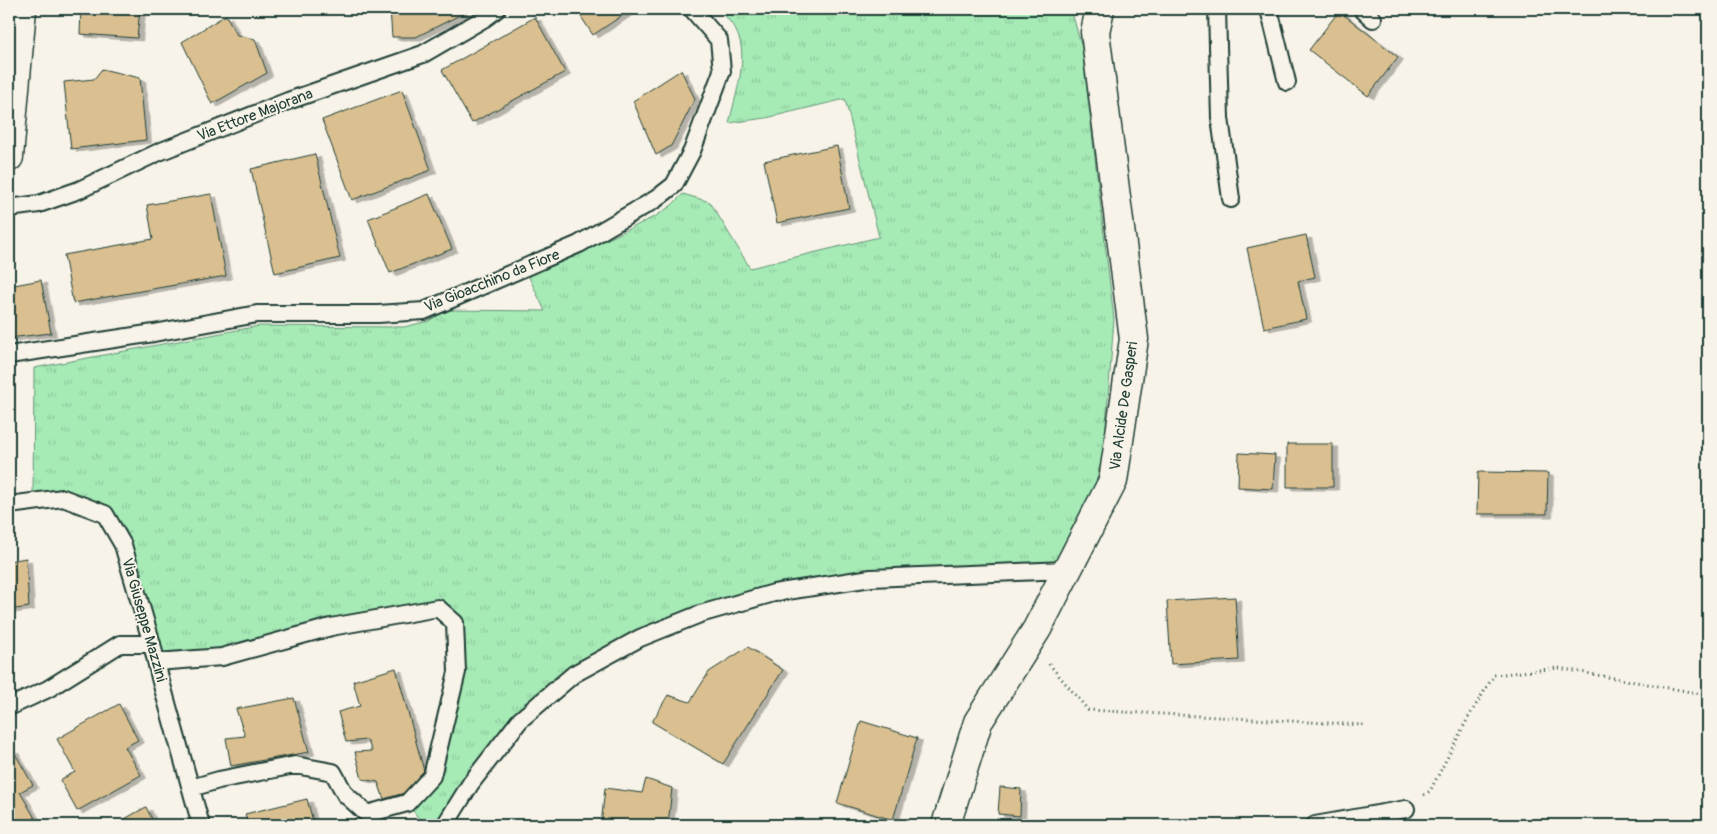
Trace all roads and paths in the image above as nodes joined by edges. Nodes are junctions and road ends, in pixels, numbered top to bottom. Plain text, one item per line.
1 (22, 9) edge
2 (497, 9) edge
3 (692, 9) edge
4 (1100, 9) edge
5 (1217, 9) edge
6 (1269, 9) edge
7 (1287, 82) dead end
8 (9, 157) edge
9 (1231, 199) dead end
10 (9, 208) edge
11 (9, 355) edge
12 (9, 505) edge
13 (1067, 570) junction
14 (1029, 641) junction
15 (152, 644) junction
16 (156, 662) junction
17 (1708, 695) edge
18 (9, 707) edge
19 (1364, 725) dead end
20 (191, 788) junction
21 (1406, 809) joint
22 (201, 825) edge
23 (446, 825) edge
24 (949, 825) edge
25 (1314, 825) edge

1 - 8 main road
2 - 10 lane, Via Ettore Majorana
3 - 11 lane, Via Gioacchino da Fiore
4 - 13 main road, Via Alcide De Gasperi
5 - 9 lane
6 - 7 lane
12 - 15 lane, Via Giuseppe Mazzini
13 - 14 main road, Via Alcide De Gasperi
13 - 23 lane
14 - 19 path
14 - 24 main road, Via Alcide De Gasperi
15 - 16 lane, Via Giuseppe Mazzini
15 - 18 lane
16 - 20 lane, Via Giuseppe Mazzini
16 - 20 lane
17 - 21 path
20 - 22 lane, Via Giuseppe Mazzini
21 - 25 lane

